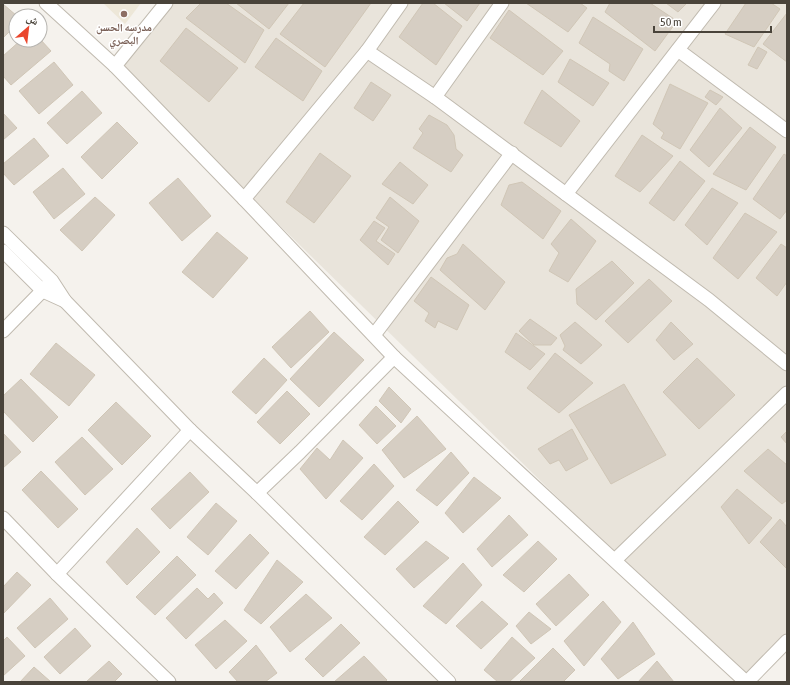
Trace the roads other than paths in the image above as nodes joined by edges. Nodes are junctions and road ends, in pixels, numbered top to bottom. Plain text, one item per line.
1 (46, 3) edge
2 (166, 3) edge
3 (401, 3) edge
4 (502, 3) edge
5 (714, 3) edge
6 (678, 50) junction
7 (367, 51) junction
8 (115, 66) junction
9 (435, 97) junction
10 (787, 130) edge
11 (512, 153) junction
12 (566, 194) junction
13 (244, 199) junction
14 (3, 233) edge
15 (3, 251) edge
16 (47, 286) junction
17 (3, 330) edge
18 (374, 336) junction
19 (394, 357) junction
20 (787, 364) edge
21 (787, 392) edge
22 (190, 430) junction
23 (256, 493) junction
24 (3, 518) edge
25 (615, 560) junction
26 (57, 574) junction
27 (787, 641) edge
28 (169, 682) edge
29 (449, 682) edge
30 (746, 682) edge

1 - 8 street
2 - 8 street
3 - 7 street
4 - 9 street
5 - 6 street
6 - 10 street
6 - 12 street
7 - 9 street
7 - 13 street
8 - 13 street
9 - 11 street
11 - 12 street
11 - 18 street
12 - 20 street
13 - 18 street
14 - 16 street
15 - 16 street
16 - 17 street
16 - 22 street
18 - 19 street
19 - 23 street
19 - 25 street
21 - 25 street
22 - 23 street
22 - 26 street
23 - 29 street
24 - 26 street
25 - 30 street
26 - 28 street
27 - 30 street

